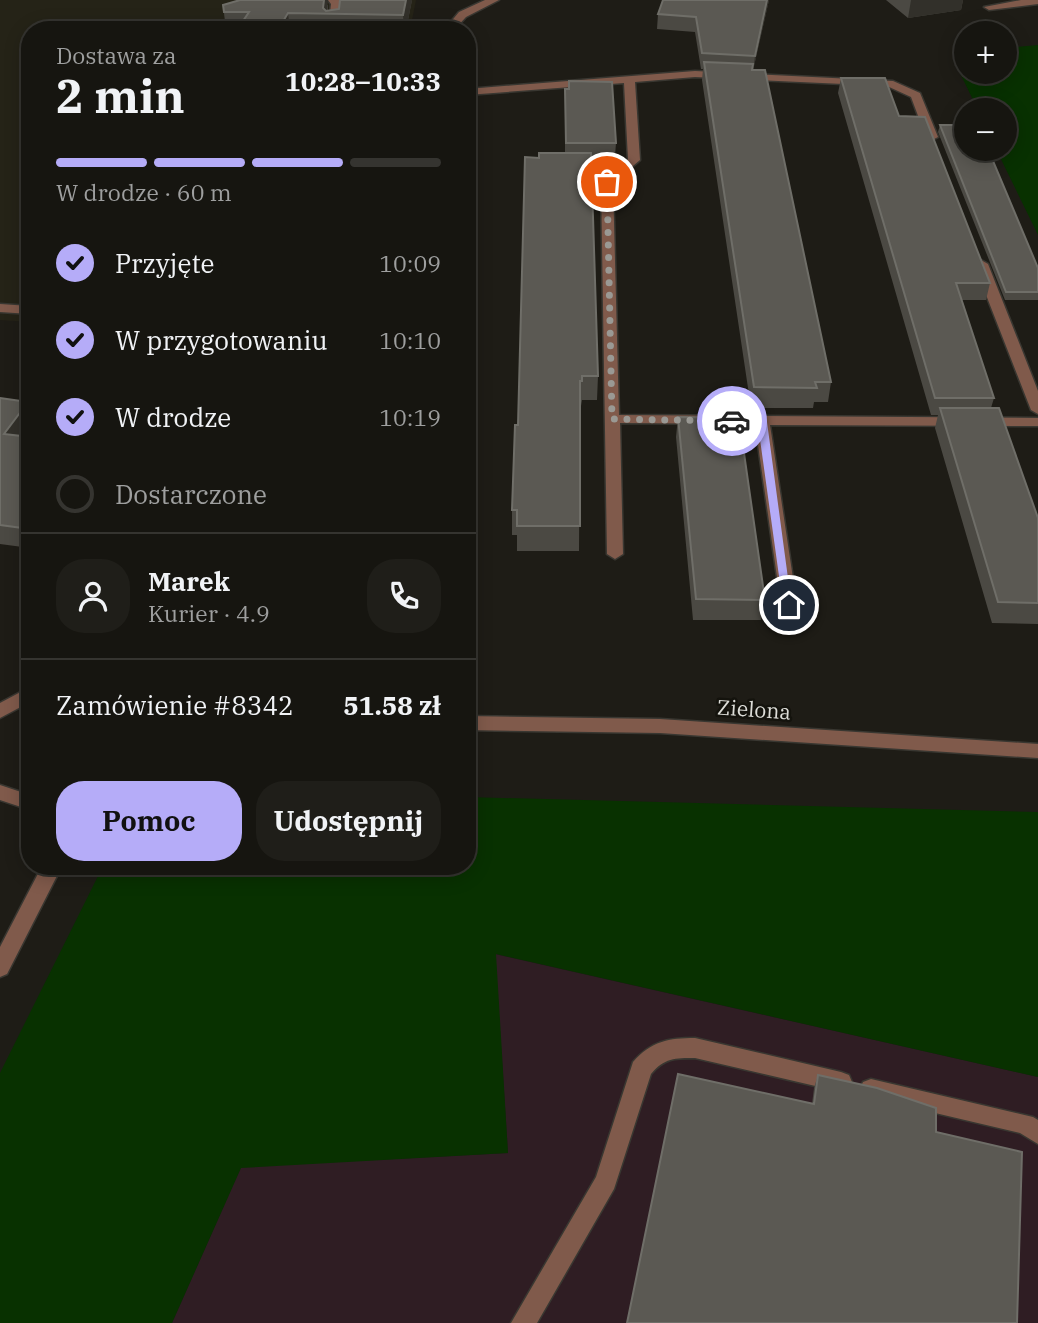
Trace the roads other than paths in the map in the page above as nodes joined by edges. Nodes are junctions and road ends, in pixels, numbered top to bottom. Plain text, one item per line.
1 (333, 0) edge
2 (494, 0) edge
3 (1038, 1) edge
4 (989, 7) dead end
5 (334, 21) edge
6 (455, 21) edge
7 (629, 81) junction
8 (476, 91) edge
9 (935, 146) edge
10 (974, 246) edge
11 (0, 308) edge
12 (21, 309) edge
13 (1038, 410) edge
14 (612, 419) junction
15 (762, 422) junction
16 (1038, 422) edge
17 (615, 554) dead end
18 (789, 605) dead end
19 (21, 698) edge
20 (0, 711) edge
21 (476, 723) edge
22 (1038, 751) edge
23 (0, 793) edge
24 (21, 800) edge
25 (47, 875) edge
26 (0, 968) edge
27 (1038, 1133) edge
28 (523, 1323) edge

1 - 5 street
2 - 6 street
3 - 4 street
7 - 8 street
7 - 9 street
7 - 14 street
10 - 13 street
11 - 12 street
14 - 15 street
14 - 17 street
15 - 16 street
15 - 18 street
19 - 20 street
21 - 22 street, Zielona
23 - 24 street
25 - 26 street
27 - 28 street

